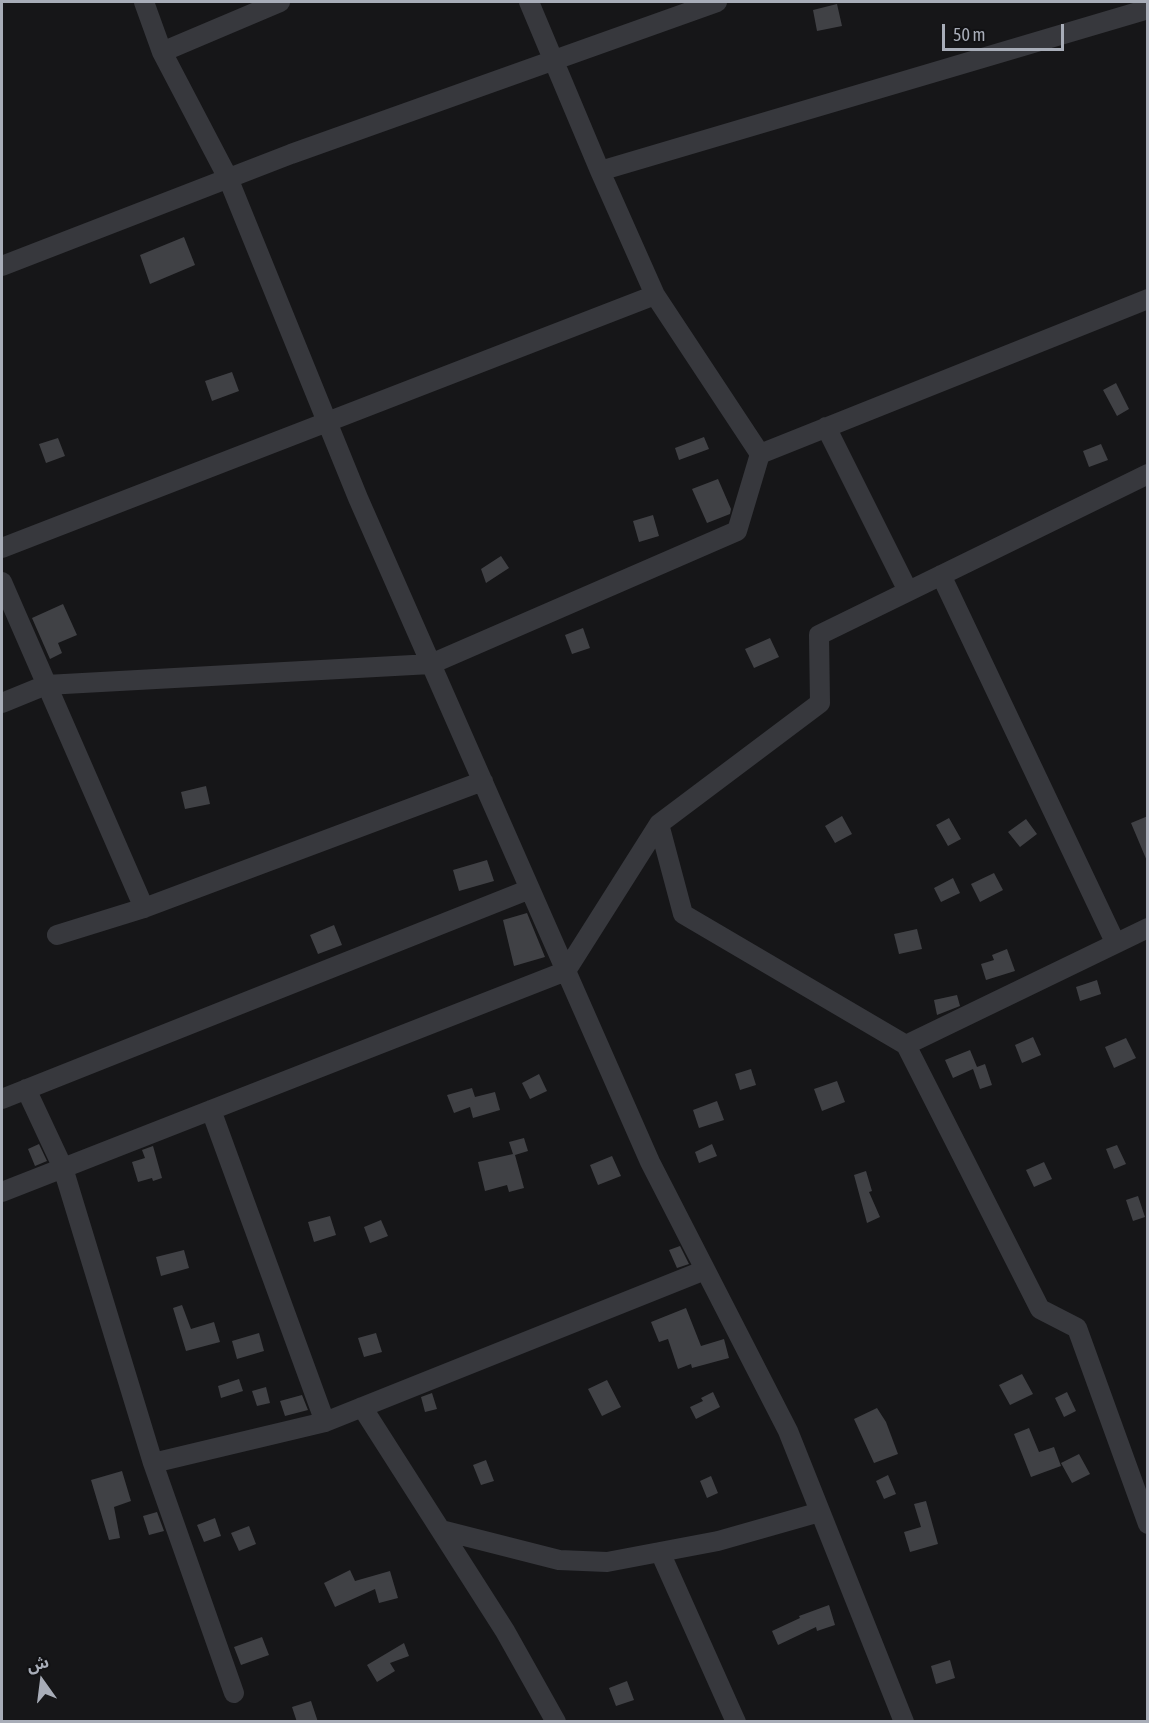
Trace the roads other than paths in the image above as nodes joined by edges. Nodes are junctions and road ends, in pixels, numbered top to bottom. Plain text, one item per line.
1 (144, 2) edge
2 (280, 2) edge
3 (529, 2) edge
4 (717, 2) edge
5 (1148, 9) edge
6 (162, 52) junction
7 (554, 60) junction
8 (600, 171) junction
9 (228, 178) junction
10 (2, 264) edge
11 (655, 295) junction
12 (1146, 304) edge
13 (327, 422) junction
14 (826, 427) junction
15 (760, 454) junction
16 (1148, 474) edge
17 (2, 548) edge
18 (941, 575) junction
19 (2, 582) edge
20 (908, 591) junction
21 (431, 664) junction
22 (46, 685) junction
23 (2, 704) edge
24 (483, 781) junction
25 (659, 824) junction
26 (530, 889) junction
27 (144, 908) junction
28 (1148, 928) edge
29 (57, 935) dead end
30 (1115, 942) junction
31 (566, 971) junction
32 (906, 1045) junction
33 (26, 1089) junction
34 (2, 1099) edge
35 (211, 1110) junction
36 (63, 1168) junction
37 (2, 1192) edge
38 (705, 1270) junction
39 (362, 1407) junction
40 (326, 1422) junction
41 (153, 1463) junction
42 (820, 1512) junction
43 (1148, 1524) edge
44 (441, 1530) junction
45 (660, 1552) junction
46 (234, 1694) dead end
47 (556, 1722) edge
48 (736, 1722) edge
49 (904, 1722) edge

1 - 6 street
2 - 6 street
3 - 7 street
4 - 7 street
5 - 8 street
6 - 9 street
7 - 8 street
7 - 9 street
8 - 11 street
9 - 10 street
9 - 13 street
11 - 13 street
11 - 15 street
12 - 14 street
13 - 17 street
13 - 21 street
14 - 15 street
14 - 20 street
15 - 21 street
16 - 18 street
18 - 20 street
18 - 30 street
19 - 22 street
20 - 25 street
21 - 22 street
21 - 24 street
22 - 23 street
22 - 27 street
24 - 26 street
24 - 27 street
25 - 31 street
25 - 32 street
26 - 31 street
26 - 33 street
27 - 29 street
28 - 30 street
30 - 32 street
31 - 35 street
31 - 38 street
32 - 43 street
33 - 34 street
33 - 36 street
35 - 36 street
35 - 40 street
36 - 37 street
36 - 41 street
38 - 39 street
38 - 42 street
39 - 40 street
39 - 44 street
40 - 41 street
41 - 46 street
42 - 45 street
42 - 49 street
44 - 45 street
44 - 47 street
45 - 48 street

